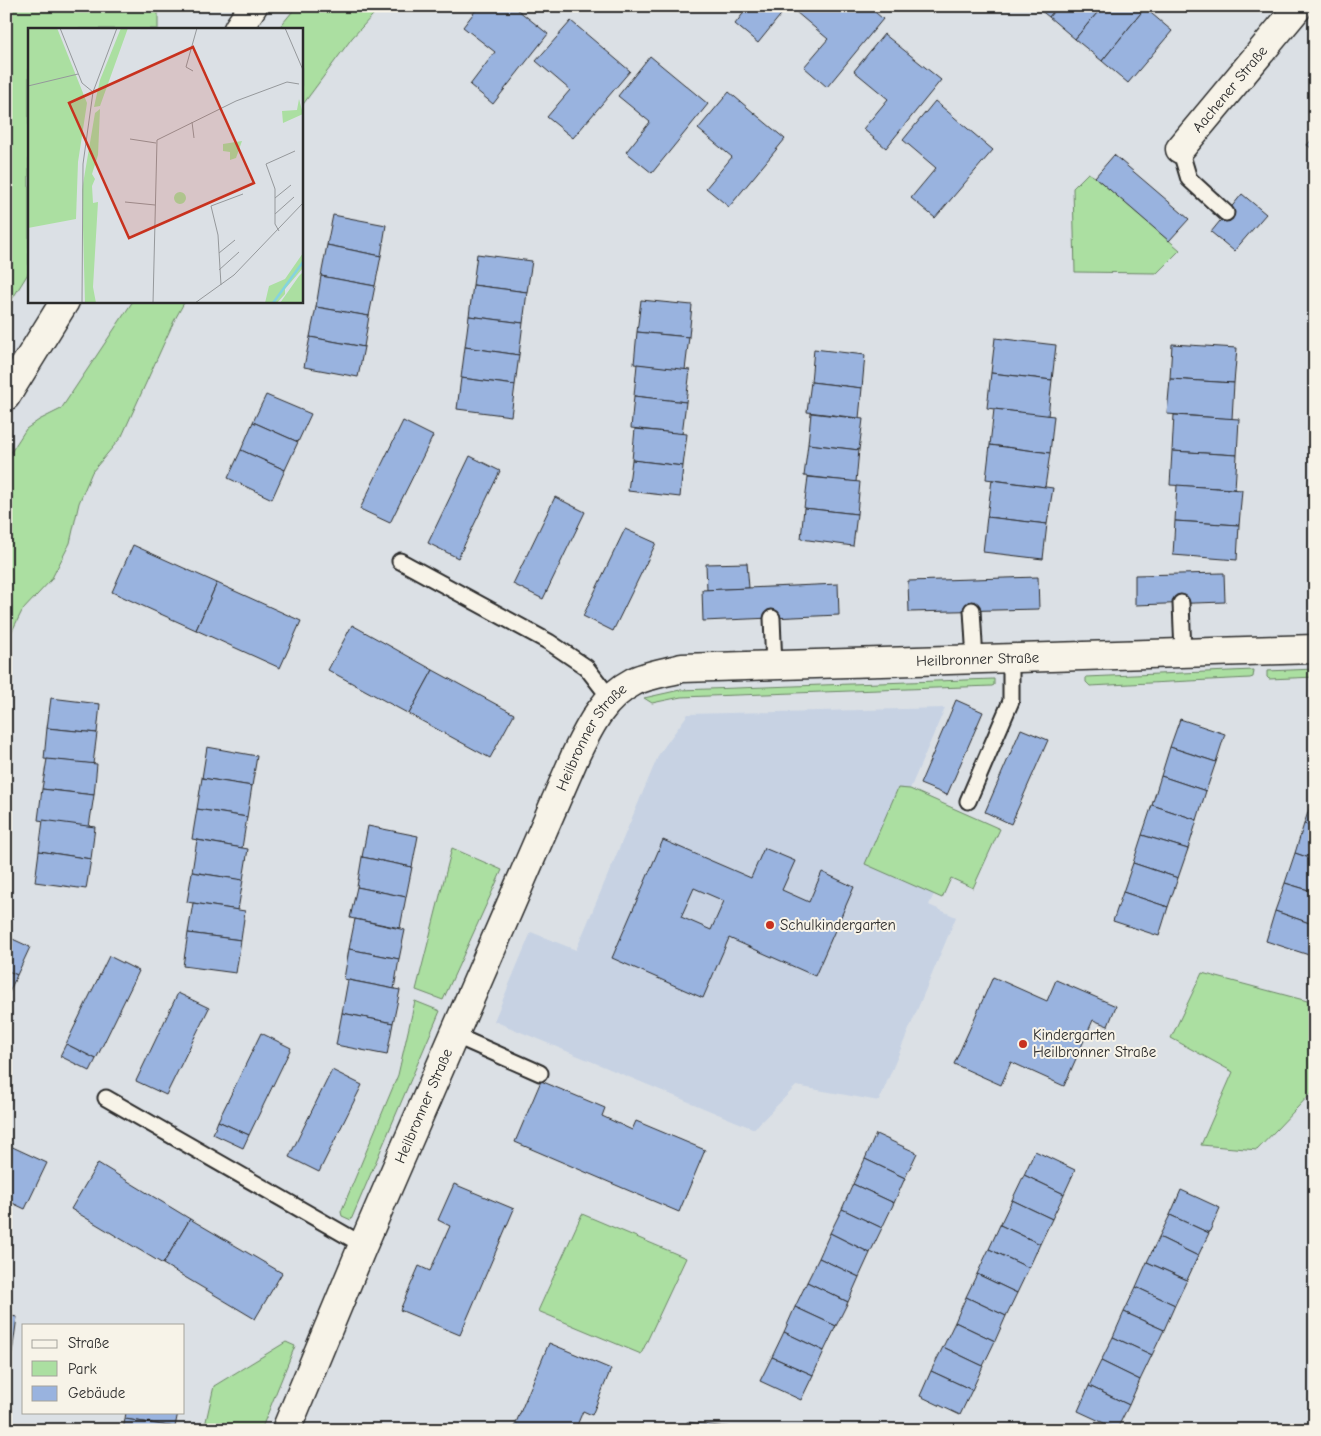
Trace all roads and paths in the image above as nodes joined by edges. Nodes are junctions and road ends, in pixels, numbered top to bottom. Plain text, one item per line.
1 (253, 6) edge
2 (1299, 6) edge
3 (239, 28) edge
4 (1180, 149) joint
5 (1226, 213) dead end
6 (64, 302) edge
7 (6, 396) edge
8 (400, 561) dead end
9 (1181, 603) dead end
10 (972, 610) dead end
11 (772, 618) dead end
12 (1315, 649) edge
13 (1183, 653) junction
14 (1011, 659) junction
15 (974, 660) junction
16 (774, 666) junction
17 (610, 698) junction
18 (968, 801) dead end
19 (454, 1036) junction
20 (540, 1073) dead end
21 (106, 1098) dead end
22 (363, 1245) junction
23 (286, 1430) edge

1 - 3 street
2 - 4 street, Aachener Straße
4 - 5 lane, Aachener Straße
6 - 7 street
8 - 17 lane
9 - 13 lane
10 - 15 lane
11 - 16 lane
12 - 13 street, Heilbronner Straße
13 - 14 street, Heilbronner Straße
14 - 15 street, Heilbronner Straße
14 - 18 lane
15 - 16 street, Heilbronner Straße
16 - 17 street, Heilbronner Straße
17 - 19 street, Heilbronner Straße
19 - 20 lane
19 - 22 street, Heilbronner Straße
21 - 22 lane
22 - 23 street, Heilbronner Straße

